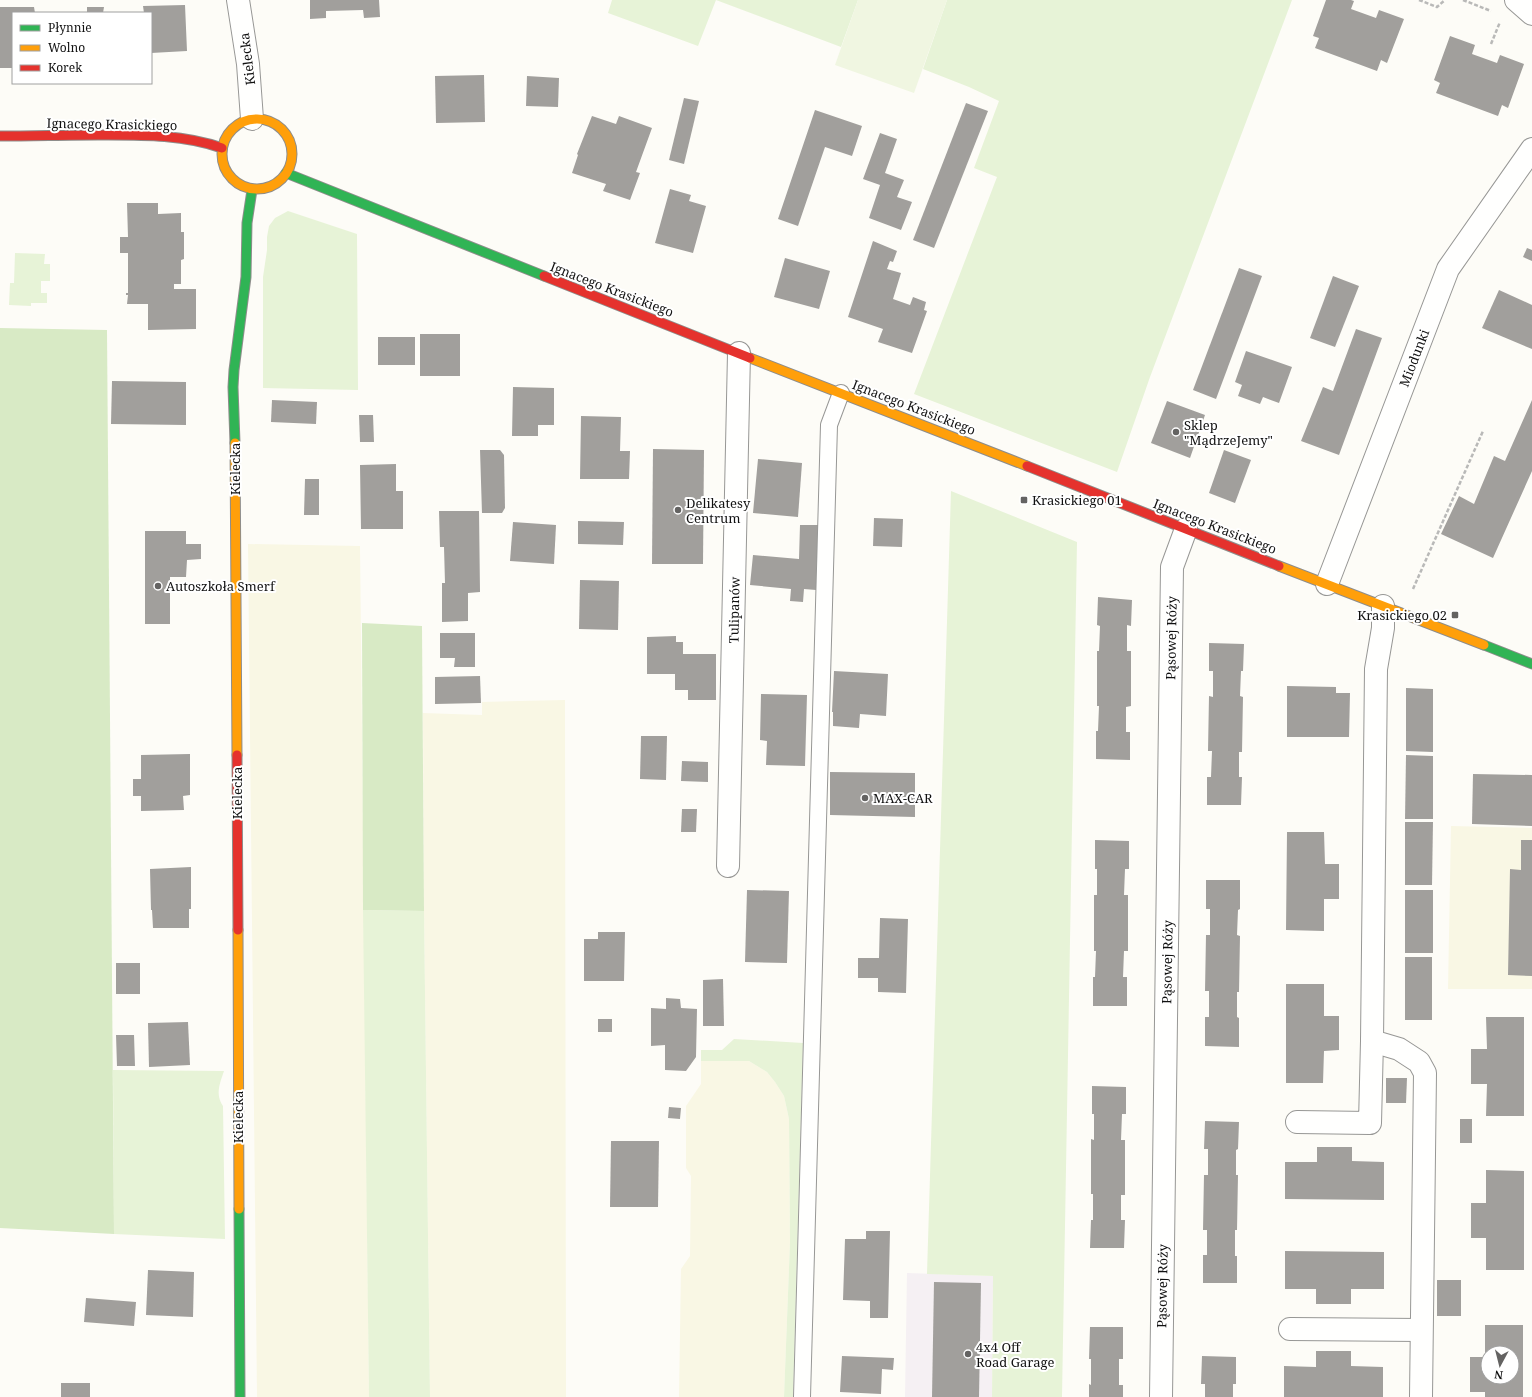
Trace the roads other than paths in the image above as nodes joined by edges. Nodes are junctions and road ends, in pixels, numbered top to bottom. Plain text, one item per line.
1 (238, 0) edge
2 (1509, 8) edge
3 (1532, 14) edge
4 (252, 119) junction
5 (0, 136) edge
6 (222, 148) junction
7 (1532, 149) edge
8 (286, 173) junction
9 (252, 190) junction
10 (739, 353) junction
11 (841, 393) junction
12 (1186, 529) junction
13 (1327, 584) junction
14 (1383, 606) junction
15 (1532, 664) edge
16 (728, 866) dead end
17 (1372, 1040) junction
18 (1298, 1122) dead end
19 (1290, 1329) dead end
20 (1421, 1330) junction
21 (240, 1397) edge
22 (802, 1397) edge
23 (1161, 1397) edge
24 (1421, 1397) edge

1 - 4 street, Kielecka
2 - 3 street
4 - 6 street
4 - 8 street
5 - 6 street, Ignacego Krasickiego
6 - 9 street
7 - 13 street, Miodunki
8 - 9 street
8 - 10 street, Ignacego Krasickiego
9 - 21 street, Kielecka
10 - 11 street, Ignacego Krasickiego
10 - 16 street, Tulipanów
11 - 12 street, Ignacego Krasickiego
11 - 22 lane
12 - 13 street, Ignacego Krasickiego
12 - 23 street, Pąsowej Róży
13 - 14 street, Ignacego Krasickiego
14 - 15 street, Ignacego Krasickiego
14 - 17 street
17 - 18 street
17 - 20 street
19 - 20 street
20 - 24 street

